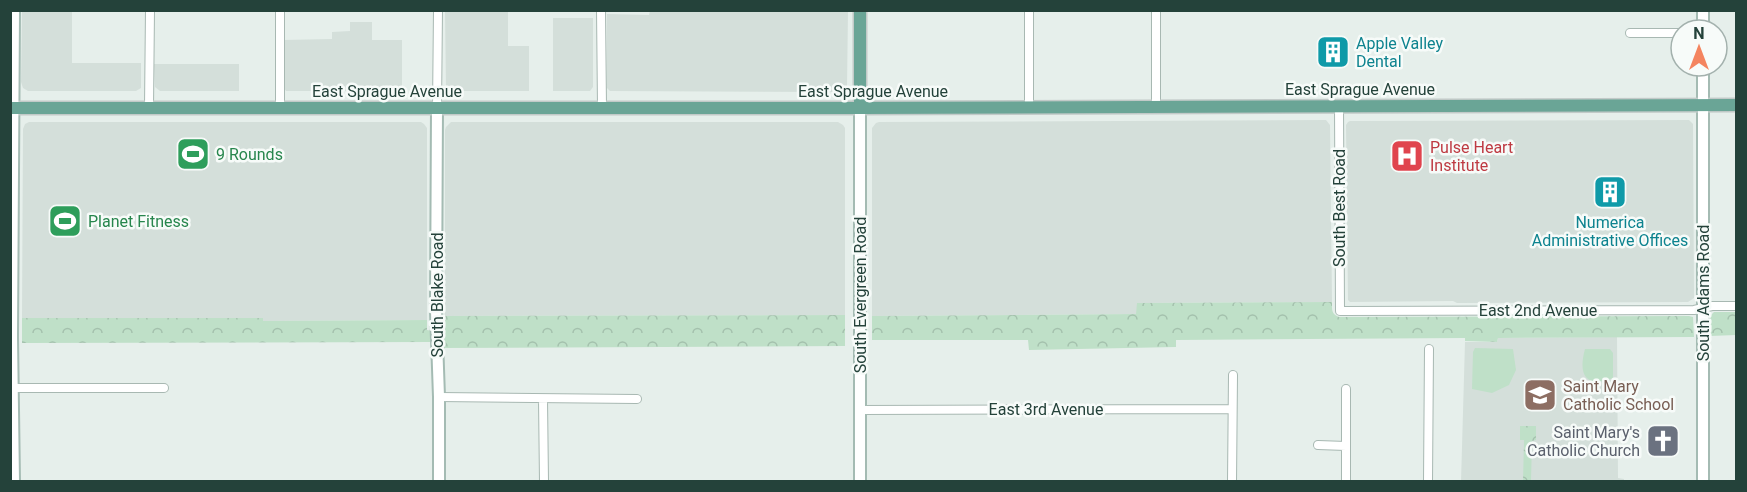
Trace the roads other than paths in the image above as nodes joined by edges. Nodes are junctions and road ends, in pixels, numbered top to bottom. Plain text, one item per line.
1 (14, 10) edge
2 (150, 10) edge
3 (280, 10) edge
4 (438, 10) edge
5 (602, 10) edge
6 (860, 10) edge
7 (1029, 10) edge
8 (1156, 10) edge
9 (1630, 33) dead end
10 (1669, 33) edge
11 (1703, 78) edge
12 (1339, 105) junction
13 (1703, 105) junction
14 (1737, 105) edge
15 (1156, 106) junction
16 (149, 107) junction
17 (602, 107) junction
18 (1029, 107) junction
19 (12, 108) edge
20 (280, 108) junction
21 (437, 108) junction
22 (860, 108) junction
23 (1737, 306) edge
24 (1703, 308) junction
25 (1340, 311) joint
26 (1429, 349) dead end
27 (1233, 375) dead end
28 (14, 388) junction
29 (164, 388) dead end
30 (1346, 389) dead end
31 (439, 398) junction
32 (543, 399) junction
33 (637, 399) dead end
34 (1232, 409) junction
35 (860, 410) junction
36 (1317, 445) dead end
37 (1346, 446) junction
38 (14, 482) edge
39 (439, 482) edge
40 (544, 482) edge
41 (860, 482) edge
42 (1232, 482) edge
43 (1346, 482) edge
44 (1428, 482) edge
45 (1703, 482) edge

1 - 19 street
2 - 16 street
3 - 20 street
4 - 21 street
5 - 17 street
6 - 22 main road
7 - 18 street
8 - 15 street
9 - 10 street
11 - 13 street, South Adams Road
12 - 13 main road, East Sprague Avenue
12 - 15 main road, East Sprague Avenue
12 - 25 street, South Best Road
13 - 14 main road, East Sprague Avenue
13 - 24 street, South Adams Road
15 - 18 main road, East Sprague Avenue
16 - 19 main road, East Sprague Avenue
16 - 20 main road, East Sprague Avenue
17 - 21 main road, East Sprague Avenue
17 - 22 main road, East Sprague Avenue
18 - 22 main road, East Sprague Avenue
19 - 28 street
20 - 21 main road, East Sprague Avenue
21 - 31 street, South Blake Road
22 - 35 street, South Evergreen Road
23 - 24 street, East 2nd Avenue
24 - 25 street, East 2nd Avenue
24 - 45 street, South Adams Road
26 - 44 street
27 - 34 street
28 - 29 street
28 - 38 street
30 - 37 street
31 - 32 street
31 - 39 street, South Blake Road
32 - 33 street
32 - 40 street
34 - 35 street, East 3rd Avenue
34 - 42 street
35 - 41 street, South Evergreen Road
36 - 37 street
37 - 43 street

